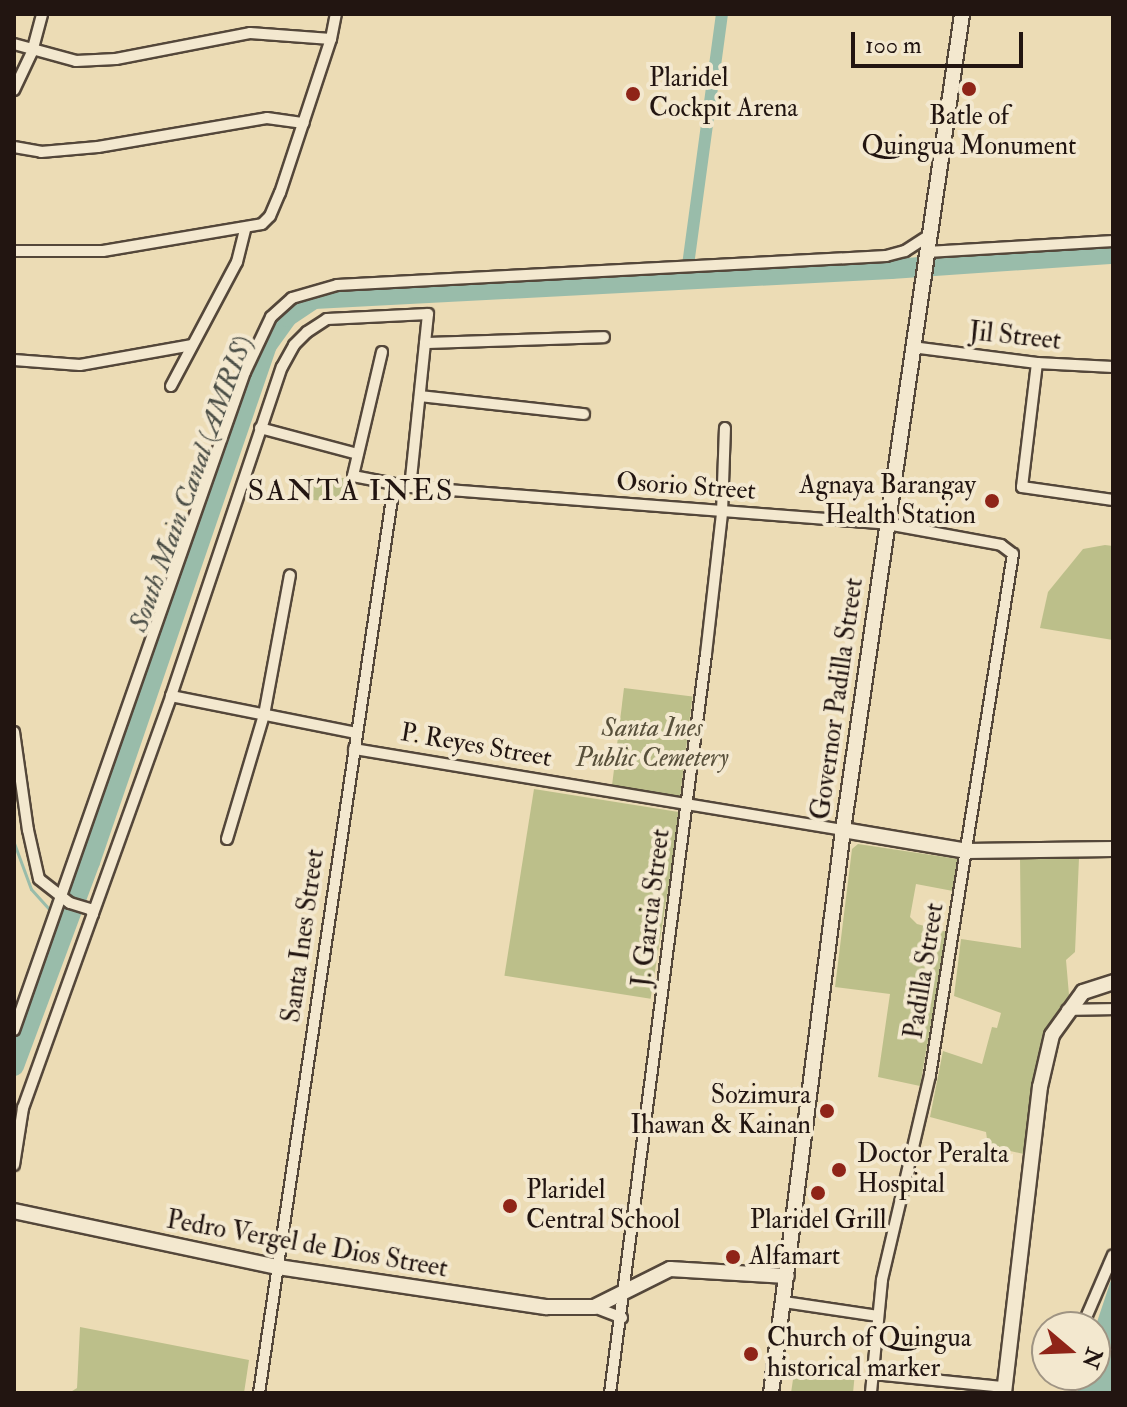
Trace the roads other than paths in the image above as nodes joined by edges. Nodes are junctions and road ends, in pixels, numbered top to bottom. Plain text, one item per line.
1 (42, 14) edge
2 (336, 14) edge
3 (962, 14) edge
4 (331, 39) junction
5 (14, 44) edge
6 (32, 52) junction
7 (14, 90) edge
8 (304, 123) junction
9 (14, 147) edge
10 (245, 229) junction
11 (930, 235) junction
12 (1113, 241) edge
13 (14, 251) edge
14 (928, 253) junction
15 (604, 337) dead end
16 (425, 343) junction
17 (192, 345) junction
18 (912, 347) junction
19 (382, 352) dead end
20 (14, 360) edge
21 (1037, 363) junction
22 (1113, 367) edge
23 (171, 386) dead end
24 (420, 396) junction
25 (584, 414) dead end
26 (260, 428) junction
27 (725, 428) dead end
28 (358, 454) junction
29 (394, 485) junction
30 (410, 487) junction
31 (1113, 500) edge
32 (722, 513) junction
33 (887, 524) junction
34 (1013, 554) joint
35 (290, 575) dead end
36 (171, 696) junction
37 (264, 715) junction
38 (14, 732) edge
39 (356, 733) junction
40 (354, 749) junction
41 (687, 806) junction
42 (843, 830) junction
43 (227, 839) dead end
44 (1113, 849) edge
45 (967, 851) junction
46 (64, 903) junction
47 (92, 911) junction
48 (1113, 982) edge
49 (1113, 1009) edge
50 (1067, 1010) junction
51 (14, 1030) edge
52 (14, 1165) edge
53 (14, 1211) edge
54 (1113, 1255) edge
55 (278, 1267) junction
56 (787, 1276) junction
57 (625, 1293) junction
58 (784, 1302) junction
59 (594, 1307) junction
60 (1089, 1311) edge
61 (878, 1316) junction
62 (622, 1318) junction
63 (873, 1374) junction
64 (1004, 1390) edge
65 (259, 1393) edge
66 (610, 1393) edge
67 (771, 1393) edge
68 (871, 1393) edge

1 - 6 street
2 - 4 street
3 - 11 street, Governor Padilla Street
4 - 6 street
4 - 8 street
5 - 6 street
6 - 7 street
8 - 9 street
8 - 10 street
10 - 13 street
10 - 17 street
11 - 14 street, Governor Padilla Street
11 - 46 street
12 - 14 street
14 - 18 street, Governor Padilla Street
15 - 16 street
16 - 24 street
16 - 26 street
17 - 20 street
17 - 23 street
18 - 21 street, Jil Street
18 - 33 street, Governor Padilla Street
19 - 28 street
21 - 22 street, Jil Street
21 - 31 street
24 - 25 street
24 - 30 street
26 - 28 street
26 - 36 street
27 - 32 street, J. Garcia Street
28 - 29 street, Osorio Street
29 - 30 street, Osorio Street
29 - 39 street, Santa Ines Street
30 - 32 street, Osorio Street
32 - 33 street, Osorio Street
32 - 41 street, J. Garcia Street
33 - 34 street, Osorio Street
33 - 42 street, Governor Padilla Street
34 - 45 street, Padilla Street
35 - 37 street
36 - 37 street
36 - 47 street
37 - 39 street
37 - 43 street
38 - 46 street
39 - 40 street, Santa Ines Street
40 - 41 street, P. Reyes Street
40 - 55 street, Santa Ines Street
41 - 42 street, P. Reyes Street
41 - 57 street, J. Garcia Street
42 - 45 street, P. Reyes Street
42 - 56 street, Governor Padilla Street
44 - 45 street, P. Reyes Street
45 - 61 street, Padilla Street
46 - 47 street
46 - 51 street
47 - 52 street
48 - 50 street
49 - 50 street
50 - 64 street
53 - 55 street, Pedro Vergel de Dios Street
54 - 60 street
55 - 59 street, Pedro Vergel de Dios Street
55 - 65 street, Santa Ines Street
56 - 57 street, Pedro Vergel de Dios Street
56 - 58 street, Governor Padilla Street
57 - 59 street, Pedro Vergel de Dios Street
57 - 62 street, J. Garcia Street
58 - 61 street
58 - 67 street, Governor Padilla Street
59 - 62 street, Pedro Vergel de Dios Street
61 - 63 street, Padilla Street
62 - 66 street, J. Garcia Street
63 - 64 street
63 - 68 street, Padilla Street

